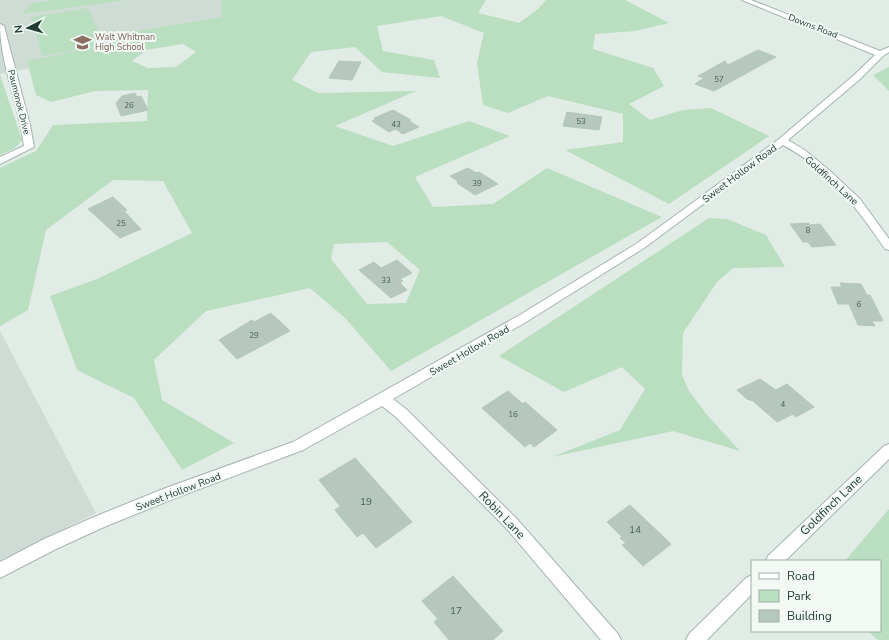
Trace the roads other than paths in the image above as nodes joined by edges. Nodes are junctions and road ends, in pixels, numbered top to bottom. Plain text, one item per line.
1 (745, 0) edge
2 (0, 26) edge
3 (884, 51) edge
4 (782, 141) junction
5 (0, 162) edge
6 (889, 247) edge
7 (383, 399) junction
8 (889, 450) edge
9 (775, 560) edge
10 (0, 570) edge
11 (751, 584) edge
12 (612, 640) edge
13 (695, 640) edge

1 - 3 street, Downs Road
2 - 5 street, Paumonok Drive
3 - 4 street, Sweet Hollow Road
4 - 6 street, Goldfinch Lane
4 - 7 street, Sweet Hollow Road
7 - 10 street, Sweet Hollow Road
7 - 12 street, Robin Lane
8 - 9 street, Goldfinch Lane
11 - 13 street

